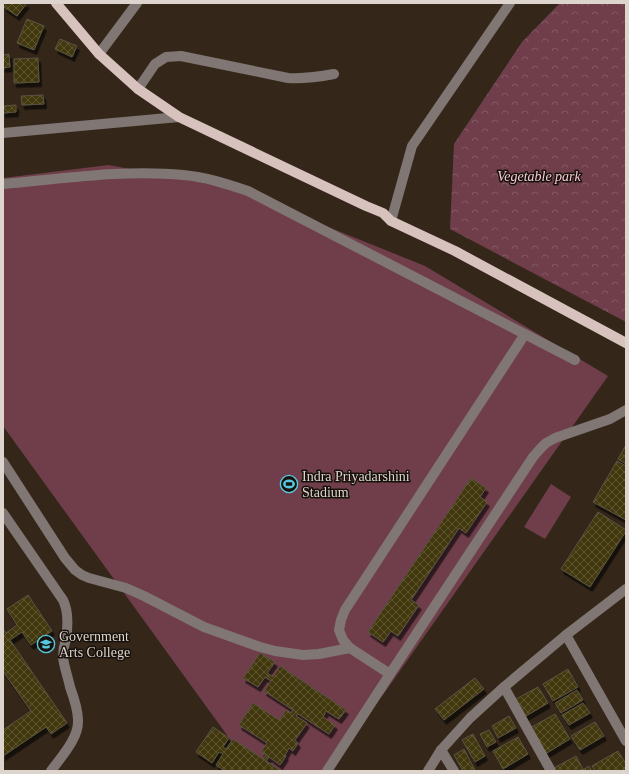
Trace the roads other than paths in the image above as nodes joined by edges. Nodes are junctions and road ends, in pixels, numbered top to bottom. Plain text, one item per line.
1 (56, 3) edge
2 (137, 3) edge
3 (510, 3) edge
4 (99, 54) junction
5 (334, 74) dead end
6 (138, 89) junction
7 (179, 117) junction
8 (3, 133) edge
9 (3, 184) edge
10 (391, 221) junction
11 (525, 334) junction
12 (626, 343) edge
13 (575, 360) dead end
14 (626, 410) edge
15 (3, 462) edge
16 (3, 513) edge
17 (626, 589) edge
18 (566, 635) junction
19 (350, 648) junction
20 (390, 674) junction
21 (504, 687) junction
22 (626, 741) edge
23 (441, 750) junction
24 (51, 771) edge
25 (328, 771) edge
26 (428, 771) edge
27 (454, 771) edge
28 (551, 771) edge

1 - 4 main road
2 - 4 street
3 - 10 street
4 - 6 main road
5 - 6 street
6 - 7 main road
7 - 8 street
7 - 10 main road
9 - 11 street
10 - 12 main road
11 - 13 street
11 - 19 street
14 - 20 street
15 - 19 street
16 - 24 street
17 - 18 street
18 - 21 street
18 - 22 street
19 - 20 street
20 - 25 street
21 - 23 street
21 - 28 street
23 - 26 street
23 - 27 street

